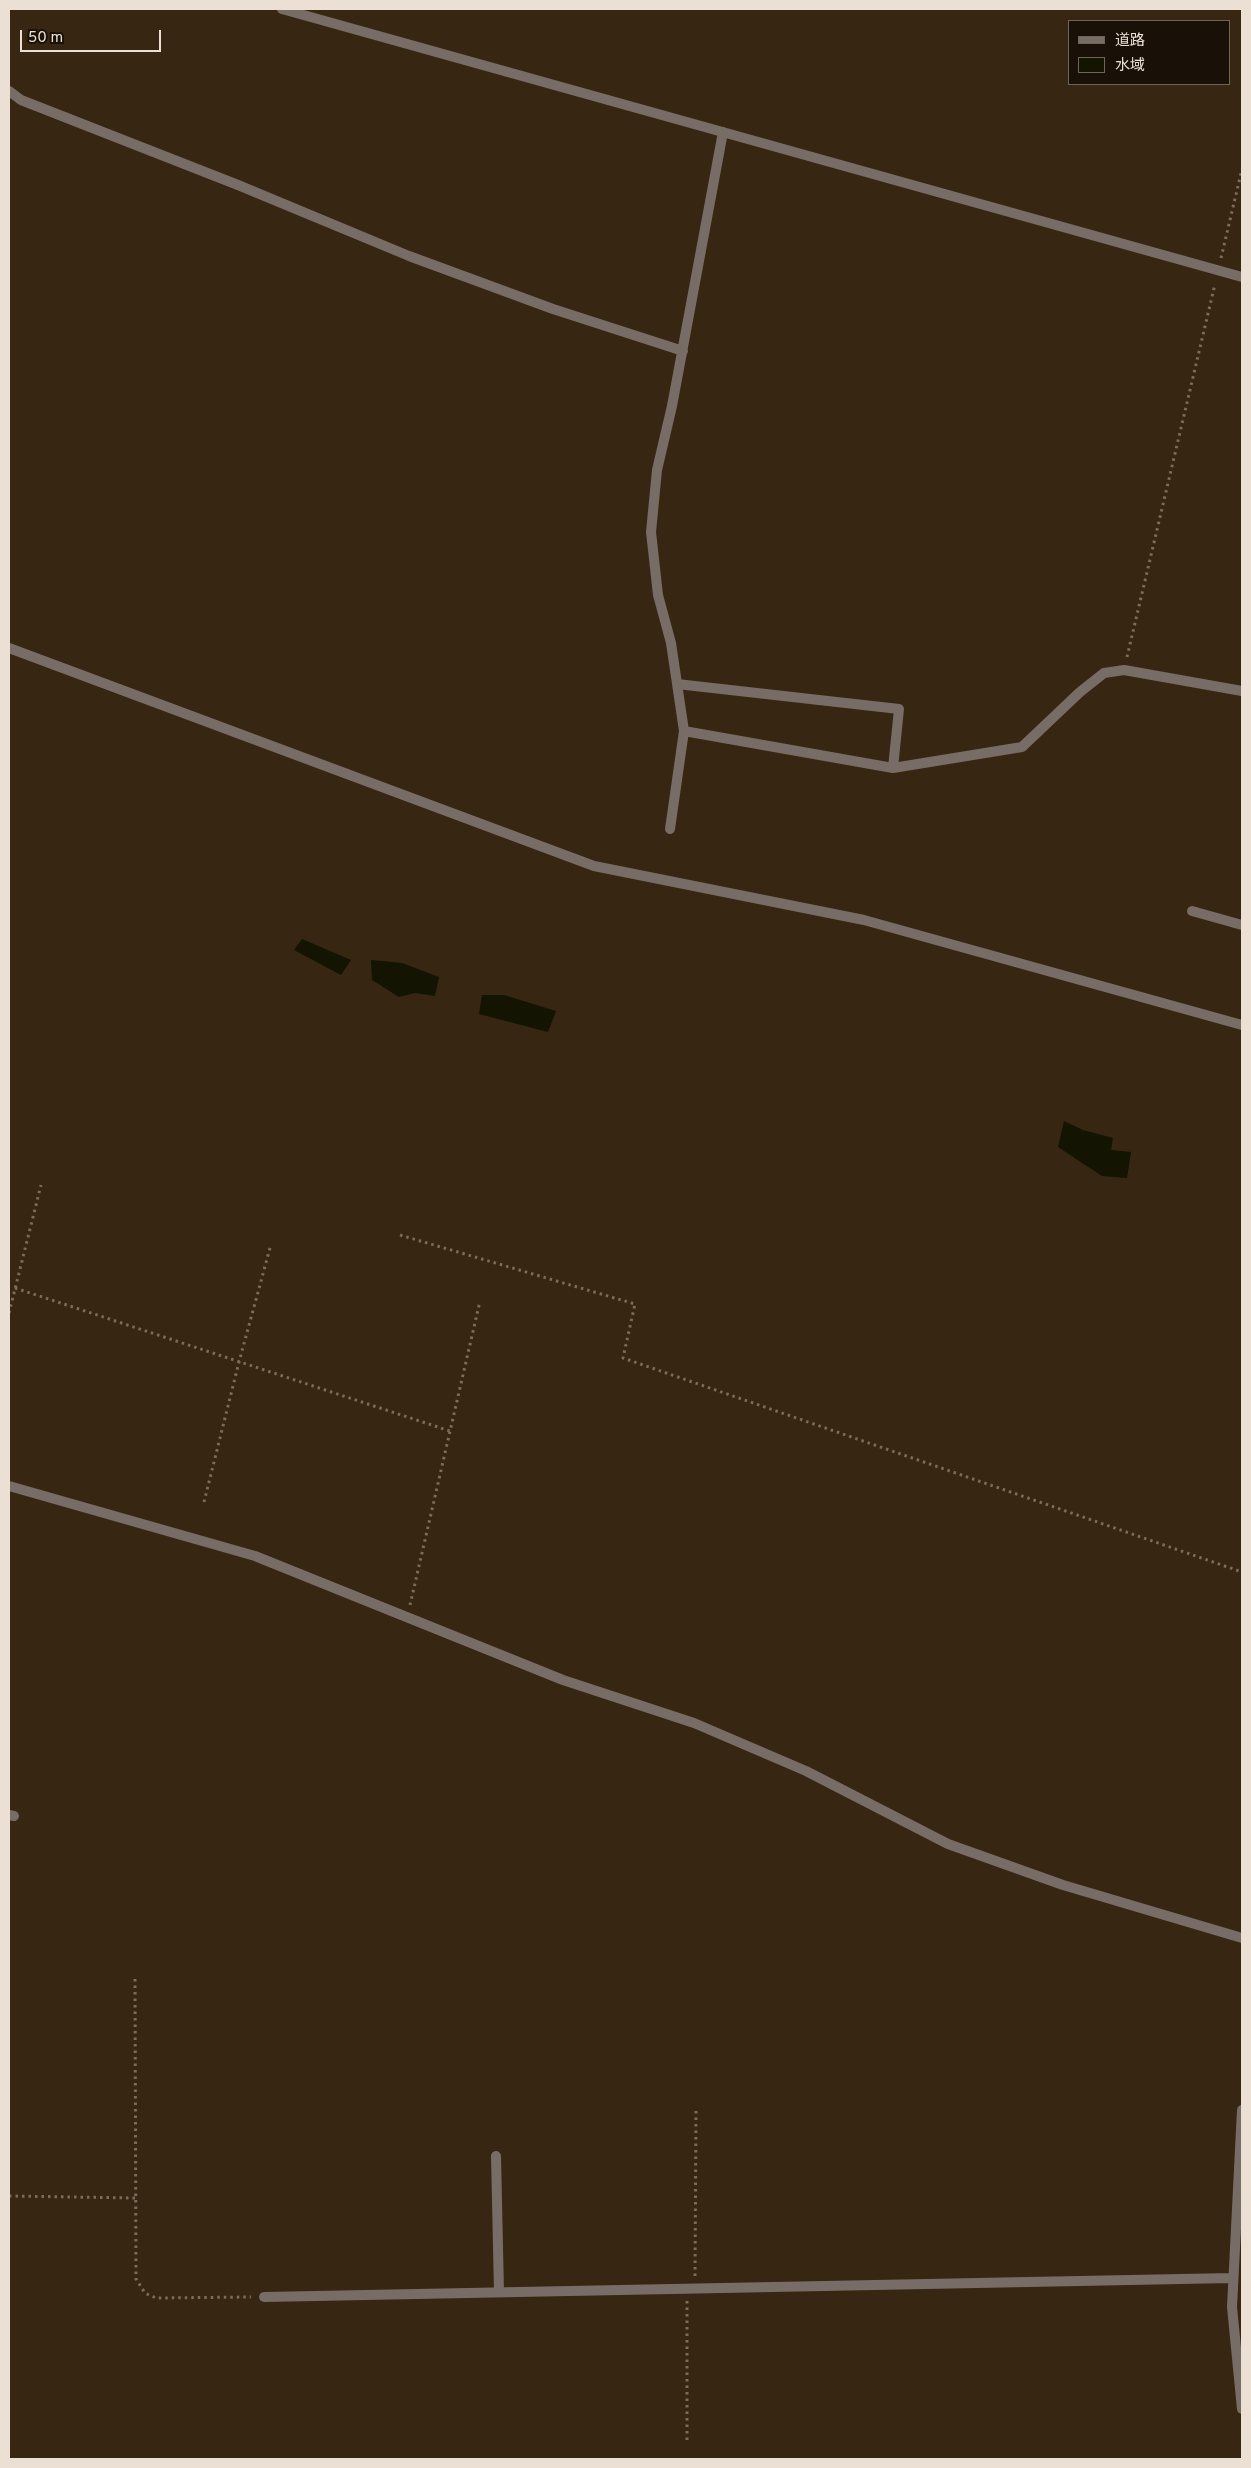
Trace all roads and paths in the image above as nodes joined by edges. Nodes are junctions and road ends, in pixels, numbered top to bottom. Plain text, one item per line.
1 (282, 9) edge
2 (9, 92) edge
3 (723, 132) junction
4 (1242, 169) edge
5 (1218, 270) junction
6 (1242, 277) edge
7 (682, 351) junction
8 (9, 648) edge
9 (1124, 670) junction
10 (678, 684) junction
11 (1242, 691) edge
12 (684, 731) junction
13 (892, 768) junction
14 (670, 829) dead end
15 (1192, 911) dead end
16 (1242, 925) edge
17 (1242, 1025) edge
18 (41, 1185) dead end
19 (400, 1235) dead end
20 (270, 1248) dead end
21 (15, 1288) junction
22 (480, 1301) dead end
23 (9, 1314) edge
24 (238, 1362) junction
25 (450, 1431) junction
26 (9, 1486) edge
27 (204, 1502) dead end
28 (1242, 1572) edge
29 (407, 1617) junction
30 (1242, 1938) edge
31 (135, 1979) dead end
32 (1242, 2110) edge
33 (496, 2156) dead end
34 (9, 2196) edge
35 (136, 2198) junction
36 (1232, 2278) junction
37 (500, 2292) junction
38 (264, 2297) joint
39 (1242, 2409) edge

1 - 3 street
2 - 7 street
3 - 5 street
3 - 7 street
4 - 5 path
5 - 6 street
5 - 9 path
7 - 10 street
8 - 17 street
9 - 11 street
9 - 13 street
10 - 12 street
10 - 13 street
12 - 13 street
12 - 14 street
15 - 16 street
18 - 21 path
19 - 28 path
20 - 24 path
21 - 23 path
21 - 24 path
22 - 25 path
24 - 25 path
24 - 27 path
25 - 29 path
26 - 29 street
29 - 30 street
31 - 35 path
32 - 36 street
33 - 37 street
34 - 35 path
35 - 38 path
36 - 37 street
36 - 39 street
37 - 38 street

